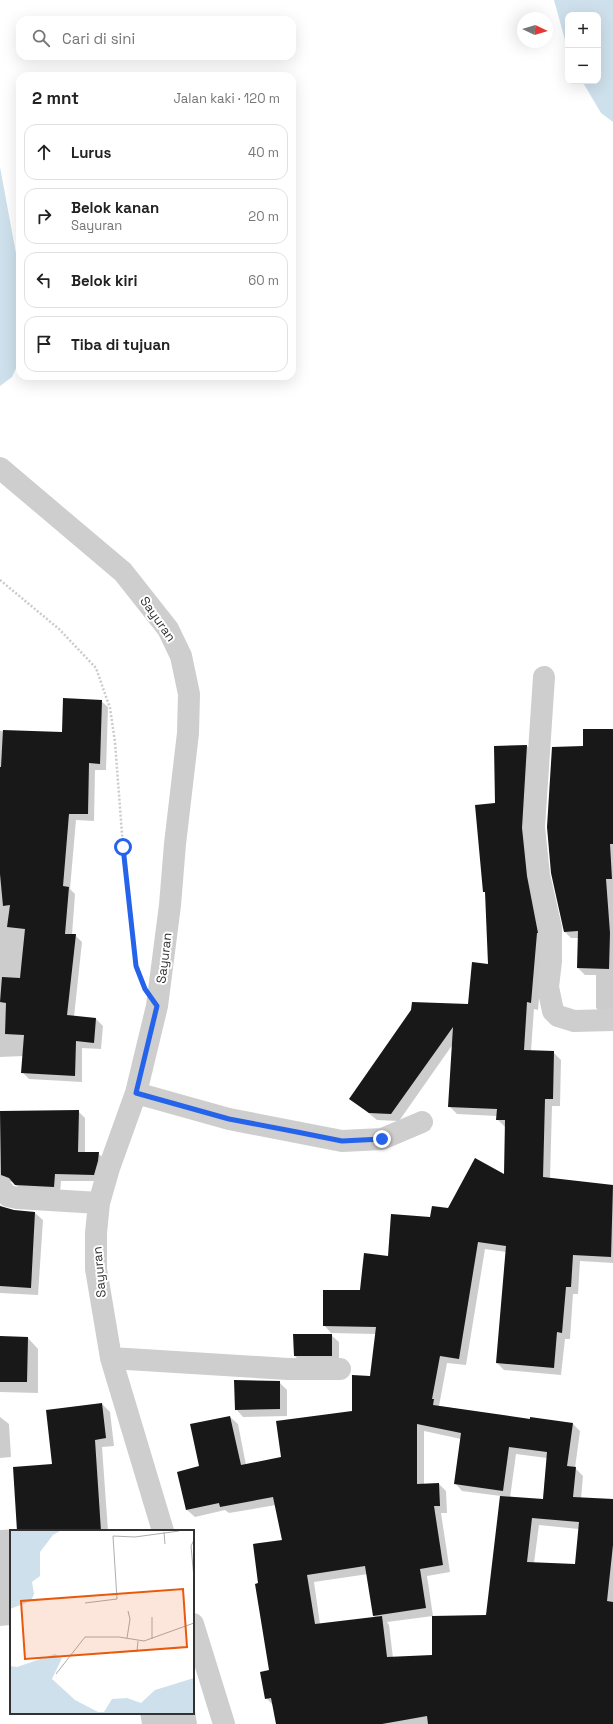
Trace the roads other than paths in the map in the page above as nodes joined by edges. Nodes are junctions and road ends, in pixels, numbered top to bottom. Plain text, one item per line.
1 (0, 468) edge
2 (544, 677) dead end
3 (613, 1020) edge
4 (136, 1093) junction
5 (422, 1122) dead end
6 (0, 1187) edge
7 (99, 1203) junction
8 (111, 1358) junction
9 (340, 1369) dead end
10 (163, 1530) edge
11 (194, 1627) edge
12 (224, 1724) edge

1 - 4 street, Sayuran
2 - 3 street
4 - 5 street
4 - 7 street, Sayuran
6 - 7 street
7 - 8 street, Sayuran
8 - 9 street
8 - 10 street, Sayuran
11 - 12 street

